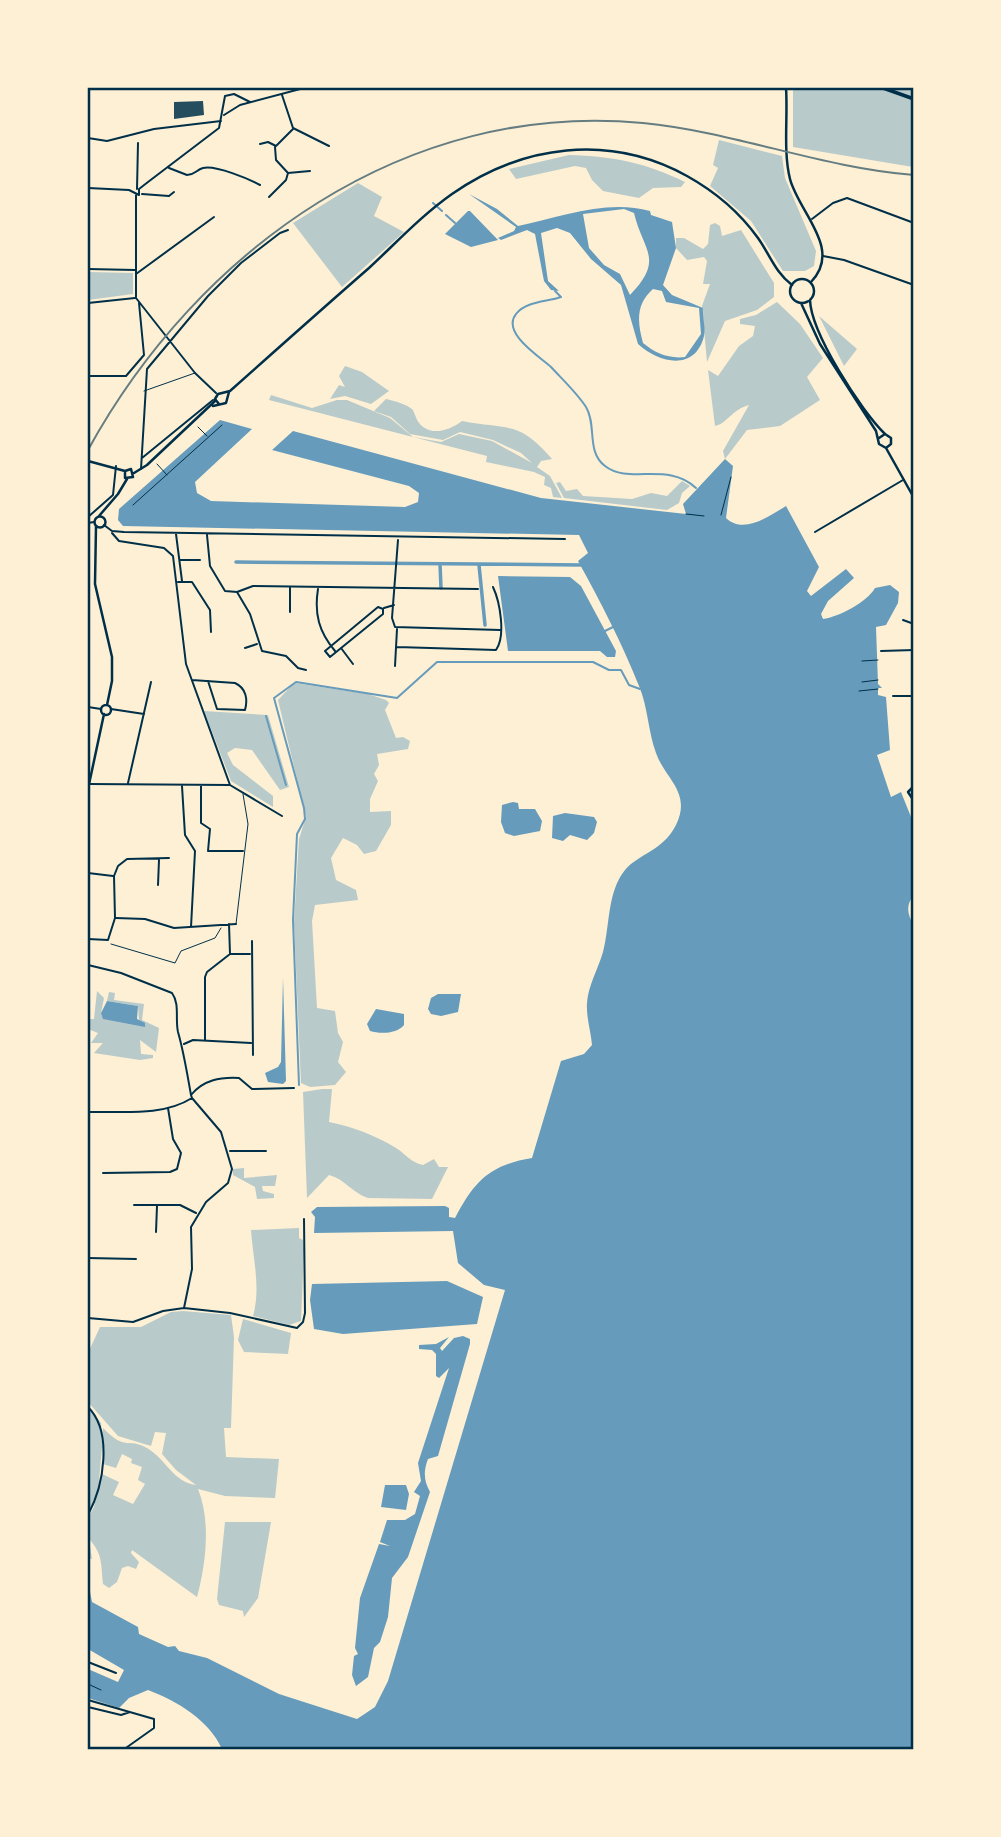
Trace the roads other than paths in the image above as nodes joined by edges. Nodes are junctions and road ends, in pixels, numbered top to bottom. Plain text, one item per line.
1 (304, 88) edge
2 (786, 88) edge
3 (883, 88) edge
4 (282, 94) junction
5 (239, 98) junction
6 (914, 99) edge
7 (250, 102) junction
8 (240, 104) junction
9 (225, 107) junction
10 (230, 110) junction
11 (223, 116) junction
12 (222, 121) junction
13 (293, 128) junction
14 (88, 138) edge
15 (138, 144) dead end
16 (260, 144) dead end
17 (276, 146) junction
18 (329, 146) dead end
19 (167, 167) junction
20 (310, 171) dead end
21 (288, 173) junction
22 (260, 185) dead end
23 (88, 188) edge
24 (136, 191) junction
25 (174, 192) dead end
26 (269, 197) dead end
27 (214, 217) dead end
28 (811, 220) junction
29 (914, 223) edge
30 (288, 230) dead end
31 (822, 256) junction
32 (88, 269) edge
33 (136, 270) junction
34 (136, 275) junction
35 (811, 282) junction
36 (792, 285) junction
37 (914, 285) edge
38 (136, 298) junction
39 (810, 300) junction
40 (139, 302) junction
41 (88, 303) edge
42 (801, 303) junction
43 (170, 342) junction
44 (195, 373) junction
45 (88, 376) edge
46 (144, 391) junction
47 (230, 391) junction
48 (224, 393) junction
49 (227, 398) junction
50 (217, 399) junction
51 (885, 434) junction
52 (879, 438) junction
53 (886, 448) junction
54 (141, 459) junction
55 (88, 461) edge
56 (116, 466) junction
57 (141, 469) junction
58 (125, 471) junction
59 (134, 473) junction
60 (127, 479) junction
61 (903, 480) junction
62 (914, 498) edge
63 (106, 508) junction
64 (99, 516) junction
65 (88, 517) edge
66 (105, 519) junction
67 (88, 523) edge
68 (99, 525) junction
69 (112, 531) junction
70 (815, 532) dead end
71 (176, 534) junction
72 (207, 534) junction
73 (398, 539) junction
74 (565, 539) dead end
75 (179, 560) junction
76 (200, 560) dead end
77 (177, 582) junction
78 (182, 582) junction
79 (290, 586) junction
80 (493, 587) dead end
81 (318, 588) junction
82 (478, 589) dead end
83 (396, 590) junction
84 (237, 592) junction
85 (394, 605) junction
86 (383, 609) junction
87 (289, 612) dead end
88 (902, 620) dead end
89 (914, 624) edge
90 (397, 628) junction
91 (500, 629) junction
92 (211, 632) dead end
93 (258, 643) junction
94 (331, 646) junction
95 (397, 647) junction
96 (245, 648) dead end
97 (341, 648) junction
98 (914, 650) edge
99 (881, 651) dead end
100 (336, 652) junction
101 (353, 664) dead end
102 (395, 666) dead end
103 (306, 670) dead end
104 (191, 680) junction
105 (208, 681) junction
106 (151, 682) dead end
107 (893, 696) dead end
108 (914, 696) edge
109 (107, 705) junction
110 (88, 707) edge
111 (101, 709) junction
112 (111, 709) junction
113 (104, 714) junction
114 (145, 714) junction
115 (128, 785) junction
116 (182, 785) junction
117 (201, 785) junction
118 (230, 785) junction
119 (88, 786) edge
120 (914, 786) edge
121 (242, 792) junction
122 (914, 800) edge
123 (282, 816) dead end
124 (243, 851) junction
125 (169, 858) dead end
126 (159, 859) junction
127 (88, 873) edge
128 (114, 876) junction
129 (158, 885) dead end
130 (115, 918) junction
131 (229, 924) junction
132 (236, 924) joint
133 (191, 927) junction
134 (88, 939) edge
135 (252, 941) dead end
136 (230, 954) junction
137 (251, 954) junction
138 (88, 965) edge
139 (205, 1040) junction
140 (252, 1043) junction
141 (183, 1044) junction
142 (253, 1055) dead end
143 (294, 1088) dead end
144 (192, 1096) junction
145 (168, 1107) junction
146 (88, 1112) edge
147 (229, 1151) junction
148 (266, 1151) dead end
149 (103, 1173) dead end
150 (157, 1205) junction
151 (134, 1206) dead end
152 (197, 1213) junction
153 (304, 1219) dead end
154 (156, 1232) dead end
155 (88, 1258) edge
156 (136, 1259) dead end
157 (184, 1308) junction
158 (88, 1318) edge
159 (88, 1407) edge
160 (88, 1515) edge
161 (88, 1661) edge
162 (116, 1674) dead end
163 (88, 1700) edge
164 (88, 1707) edge
165 (131, 1711) junction
166 (123, 1749) edge

1 - 4 street
2 - 28 main road
3 - 6 main road
4 - 7 street
4 - 13 street
5 - 7 street
5 - 8 street
5 - 9 street
7 - 8 street
8 - 10 street
9 - 10 street
9 - 11 street
10 - 11 street
11 - 12 street
12 - 14 street
12 - 19 street
13 - 17 street
13 - 18 street
15 - 24 street
16 - 17 street
17 - 21 street
19 - 22 street
19 - 24 street
20 - 21 street
21 - 26 street
23 - 24 street
24 - 25 street
24 - 33 street
27 - 34 street
28 - 29 street
28 - 31 main road
30 - 43 street
31 - 35 main road
31 - 37 street
32 - 33 street
33 - 34 street
34 - 38 street
35 - 36 main road
35 - 39 main road
36 - 42 main road
36 - 47 main road
38 - 40 street
38 - 41 street
39 - 42 main road
39 - 51 main road
40 - 43 street
40 - 45 street
42 - 52 main road
43 - 44 street
43 - 46 street
44 - 46 lane
44 - 50 street
46 - 54 street
47 - 48 main road
47 - 49 main road
48 - 49 main road
48 - 50 main road
49 - 50 main road
50 - 54 street
50 - 57 main road
51 - 52 main road
51 - 53 main road
52 - 53 main road
53 - 61 main road
54 - 57 street
55 - 56 main road
56 - 58 main road
56 - 65 street
57 - 59 main road
58 - 59 main road
58 - 60 main road
59 - 60 main road
60 - 63 main road
61 - 62 main road
61 - 70 street
63 - 64 main road
63 - 66 main road
64 - 66 main road
64 - 68 main road
66 - 68 main road
67 - 68 street
68 - 69 street
68 - 109 main road
69 - 71 street
69 - 77 street
71 - 72 street
71 - 75 street
72 - 73 street
72 - 84 street
73 - 74 street
73 - 83 street
75 - 76 street
75 - 78 street
77 - 78 street
77 - 104 street
78 - 92 street
79 - 81 street
79 - 84 street
79 - 87 street
80 - 91 street
81 - 83 street
81 - 94 street
82 - 83 street
83 - 85 street
84 - 93 street
85 - 86 street
85 - 90 street
86 - 94 street
86 - 97 street
88 - 89 street
90 - 91 street
90 - 95 street
91 - 95 street
93 - 96 street
93 - 103 street
94 - 100 street
94 - 100 street
95 - 102 street
97 - 100 street
97 - 101 street
98 - 99 street
104 - 105 street
104 - 118 street
105 - 105 street
106 - 114 street
107 - 108 street
109 - 111 main road
109 - 112 main road
110 - 111 street
111 - 113 main road
112 - 113 main road
112 - 114 street
113 - 119 main road
114 - 115 street
115 - 116 street
115 - 119 street
116 - 117 street
116 - 133 street
117 - 118 street
117 - 124 street
118 - 121 street
120 - 122 main road
121 - 123 street
121 - 124 lane
124 - 132 lane
125 - 126 street
126 - 128 street
126 - 129 street
127 - 128 street
128 - 130 street
130 - 133 street
130 - 134 street
131 - 132 street
131 - 133 street
131 - 136 street
135 - 137 street
136 - 137 street
136 - 139 street
137 - 140 street
138 - 141 street
139 - 140 street
139 - 141 street
140 - 142 street
141 - 144 street
143 - 144 street
144 - 145 street
144 - 147 street
145 - 146 street
145 - 149 street
147 - 148 street
147 - 152 street
150 - 151 street
150 - 152 street
150 - 154 street
152 - 157 street
153 - 157 street
155 - 156 street
157 - 158 street
159 - 160 street
161 - 162 street
163 - 165 street
164 - 165 street
165 - 166 street

